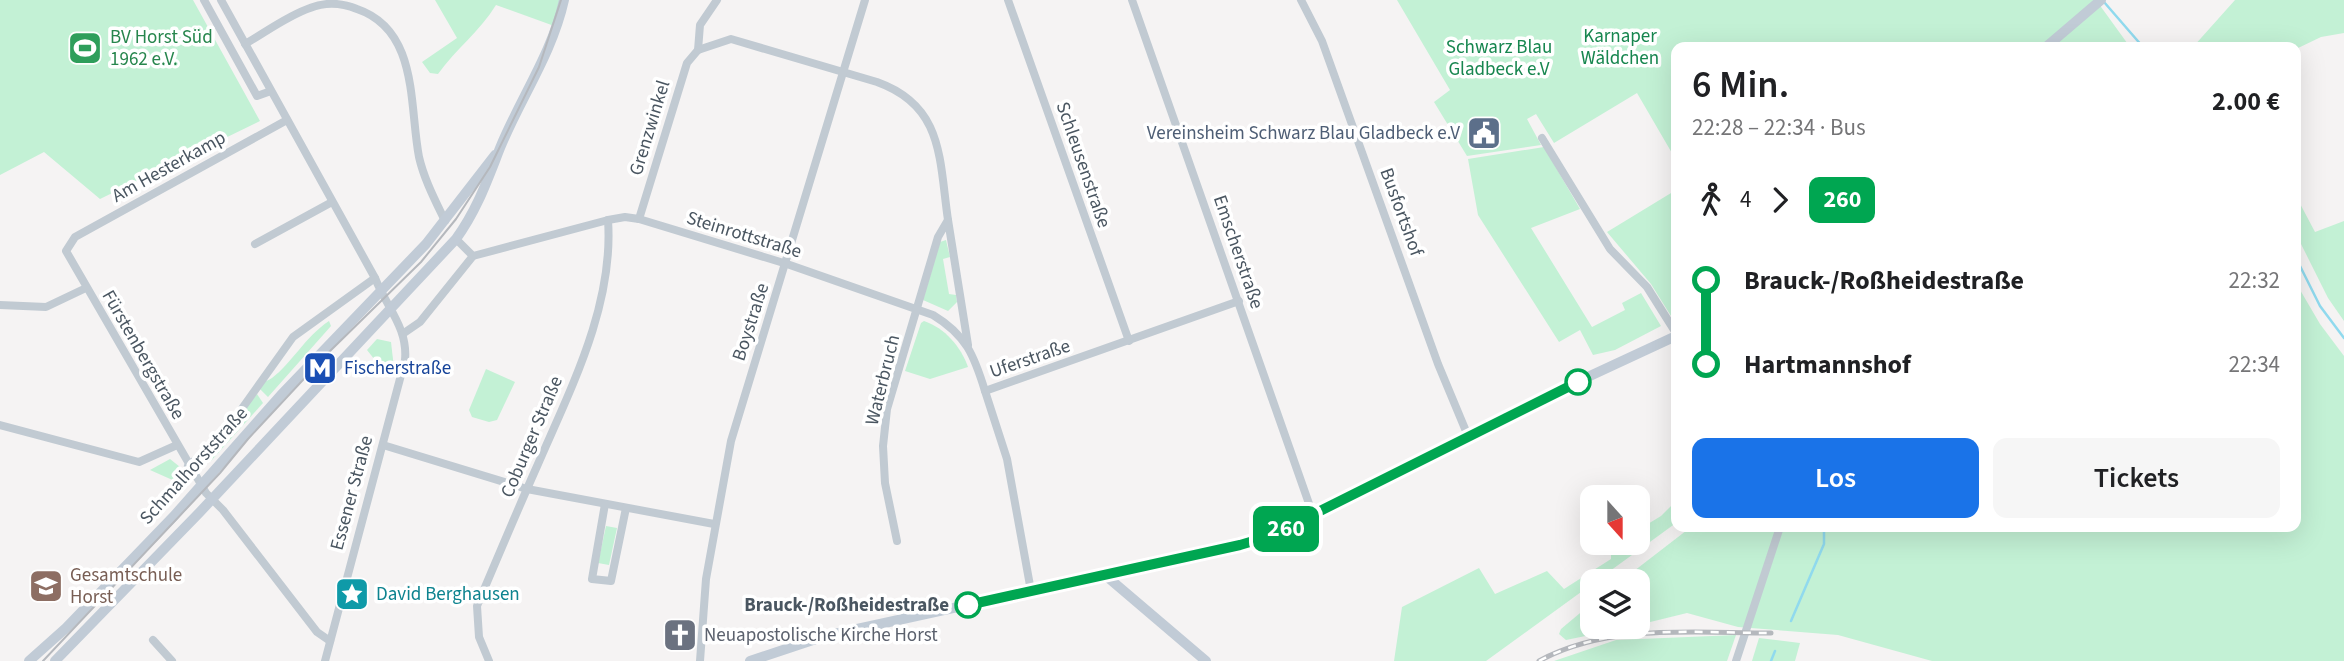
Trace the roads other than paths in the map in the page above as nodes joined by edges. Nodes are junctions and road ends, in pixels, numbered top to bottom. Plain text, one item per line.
1 (204, 0) edge
2 (221, 0) edge
3 (717, 0) edge
4 (865, 0) edge
5 (1008, 0) edge
6 (1132, 0) edge
7 (1301, 0) edge
8 (2101, 0) edge
9 (563, 4) edge
10 (2052, 42) edge
11 (245, 44) junction
12 (698, 50) junction
13 (845, 73) junction
14 (271, 91) junction
15 (287, 120) junction
16 (1542, 138) dead end
17 (500, 147) junction
18 (332, 202) junction
19 (639, 219) junction
20 (608, 220) junction
21 (948, 220) junction
22 (445, 221) junction
23 (456, 239) junction
24 (68, 244) joint
25 (255, 244) dead end
26 (473, 256) junction
27 (787, 264) junction
28 (375, 278) junction
29 (86, 288) junction
30 (380, 290) junction
31 (1239, 301) junction
32 (0, 305) edge
33 (389, 310) junction
34 (916, 310) junction
35 (1671, 326) edge
36 (404, 333) junction
37 (1671, 336) edge
38 (1129, 341) junction
39 (969, 348) junction
40 (985, 391) junction
41 (0, 425) edge
42 (1468, 436) junction
43 (177, 445) junction
44 (383, 445) junction
45 (188, 466) junction
46 (200, 484) junction
47 (527, 489) junction
48 (211, 499) junction
49 (605, 504) junction
50 (626, 508) junction
51 (1313, 515) junction
52 (714, 524) junction
53 (1779, 532) edge
54 (897, 541) dead end
55 (1105, 575) junction
56 (1031, 591) junction
57 (153, 640) dead end
58 (330, 641) junction
59 (29, 661) edge
60 (55, 661) edge
61 (172, 661) edge
62 (325, 661) edge
63 (489, 661) edge
64 (700, 661) edge
65 (750, 661) edge
66 (1206, 661) edge
67 (1736, 661) edge

1 - 14 street
2 - 11 street
3 - 12 street, Grenzwinkel
4 - 13 street, Boystraße
5 - 38 street, Schleusenstraße
6 - 31 street, Emscherstraße
7 - 42 street, Busfortshof
8 - 10 main road
9 - 17 main road
11 - 14 street
11 - 22 street
12 - 13 street
12 - 19 street, Grenzwinkel
13 - 21 street
13 - 27 street, Boystraße
14 - 15 street
15 - 18 street
15 - 24 street, Am Hesterkamp
16 - 35 street
17 - 22 main road
17 - 23 main road
18 - 25 street
18 - 28 street
19 - 20 street, Steinrottstraße
19 - 27 street, Steinrottstraße
20 - 26 street, Steinrottstraße
20 - 47 street, Coburger Straße
21 - 34 street, Waterbruch
21 - 39 street
22 - 30 main road
23 - 26 street
23 - 33 main road
24 - 29 street, Fürstenbergstraße
26 - 36 street
27 - 34 street, Steinrottstraße
27 - 52 street, Boystraße
28 - 30 street
28 - 45 street, Schmalhorststraße
29 - 32 street
29 - 43 street, Fürstenbergstraße
30 - 33 street
30 - 46 main road, Schmalhorststraße
31 - 38 street, Uferstraße
31 - 51 street, Emscherstraße
33 - 36 street
33 - 48 main road, Schmalhorststraße
34 - 39 street, Steinrottstraße
34 - 54 street, Waterbruch
36 - 44 street, Essener Straße
37 - 42 main road
38 - 40 street, Uferstraße
39 - 40 street, Steinrottstraße
40 - 56 street, Uferstraße
41 - 43 street
42 - 51 main road
43 - 45 street, Fürstenbergstraße
44 - 47 street
44 - 58 street, Essener Straße
45 - 46 street, Fürstenbergstraße
46 - 48 street, Fürstenbergstraße
46 - 59 main road, Schmalhorststraße
47 - 49 street
47 - 63 street, Coburger Straße
48 - 58 street, Fürstenbergstraße
48 - 60 main road, Schmalhorststraße
49 - 50 street
49 - 50 street
50 - 52 street
51 - 55 main road
52 - 64 street, Boystraße
53 - 67 street
55 - 56 main road
55 - 66 main road
56 - 65 main road
57 - 61 street
58 - 62 street, Essener Straße

